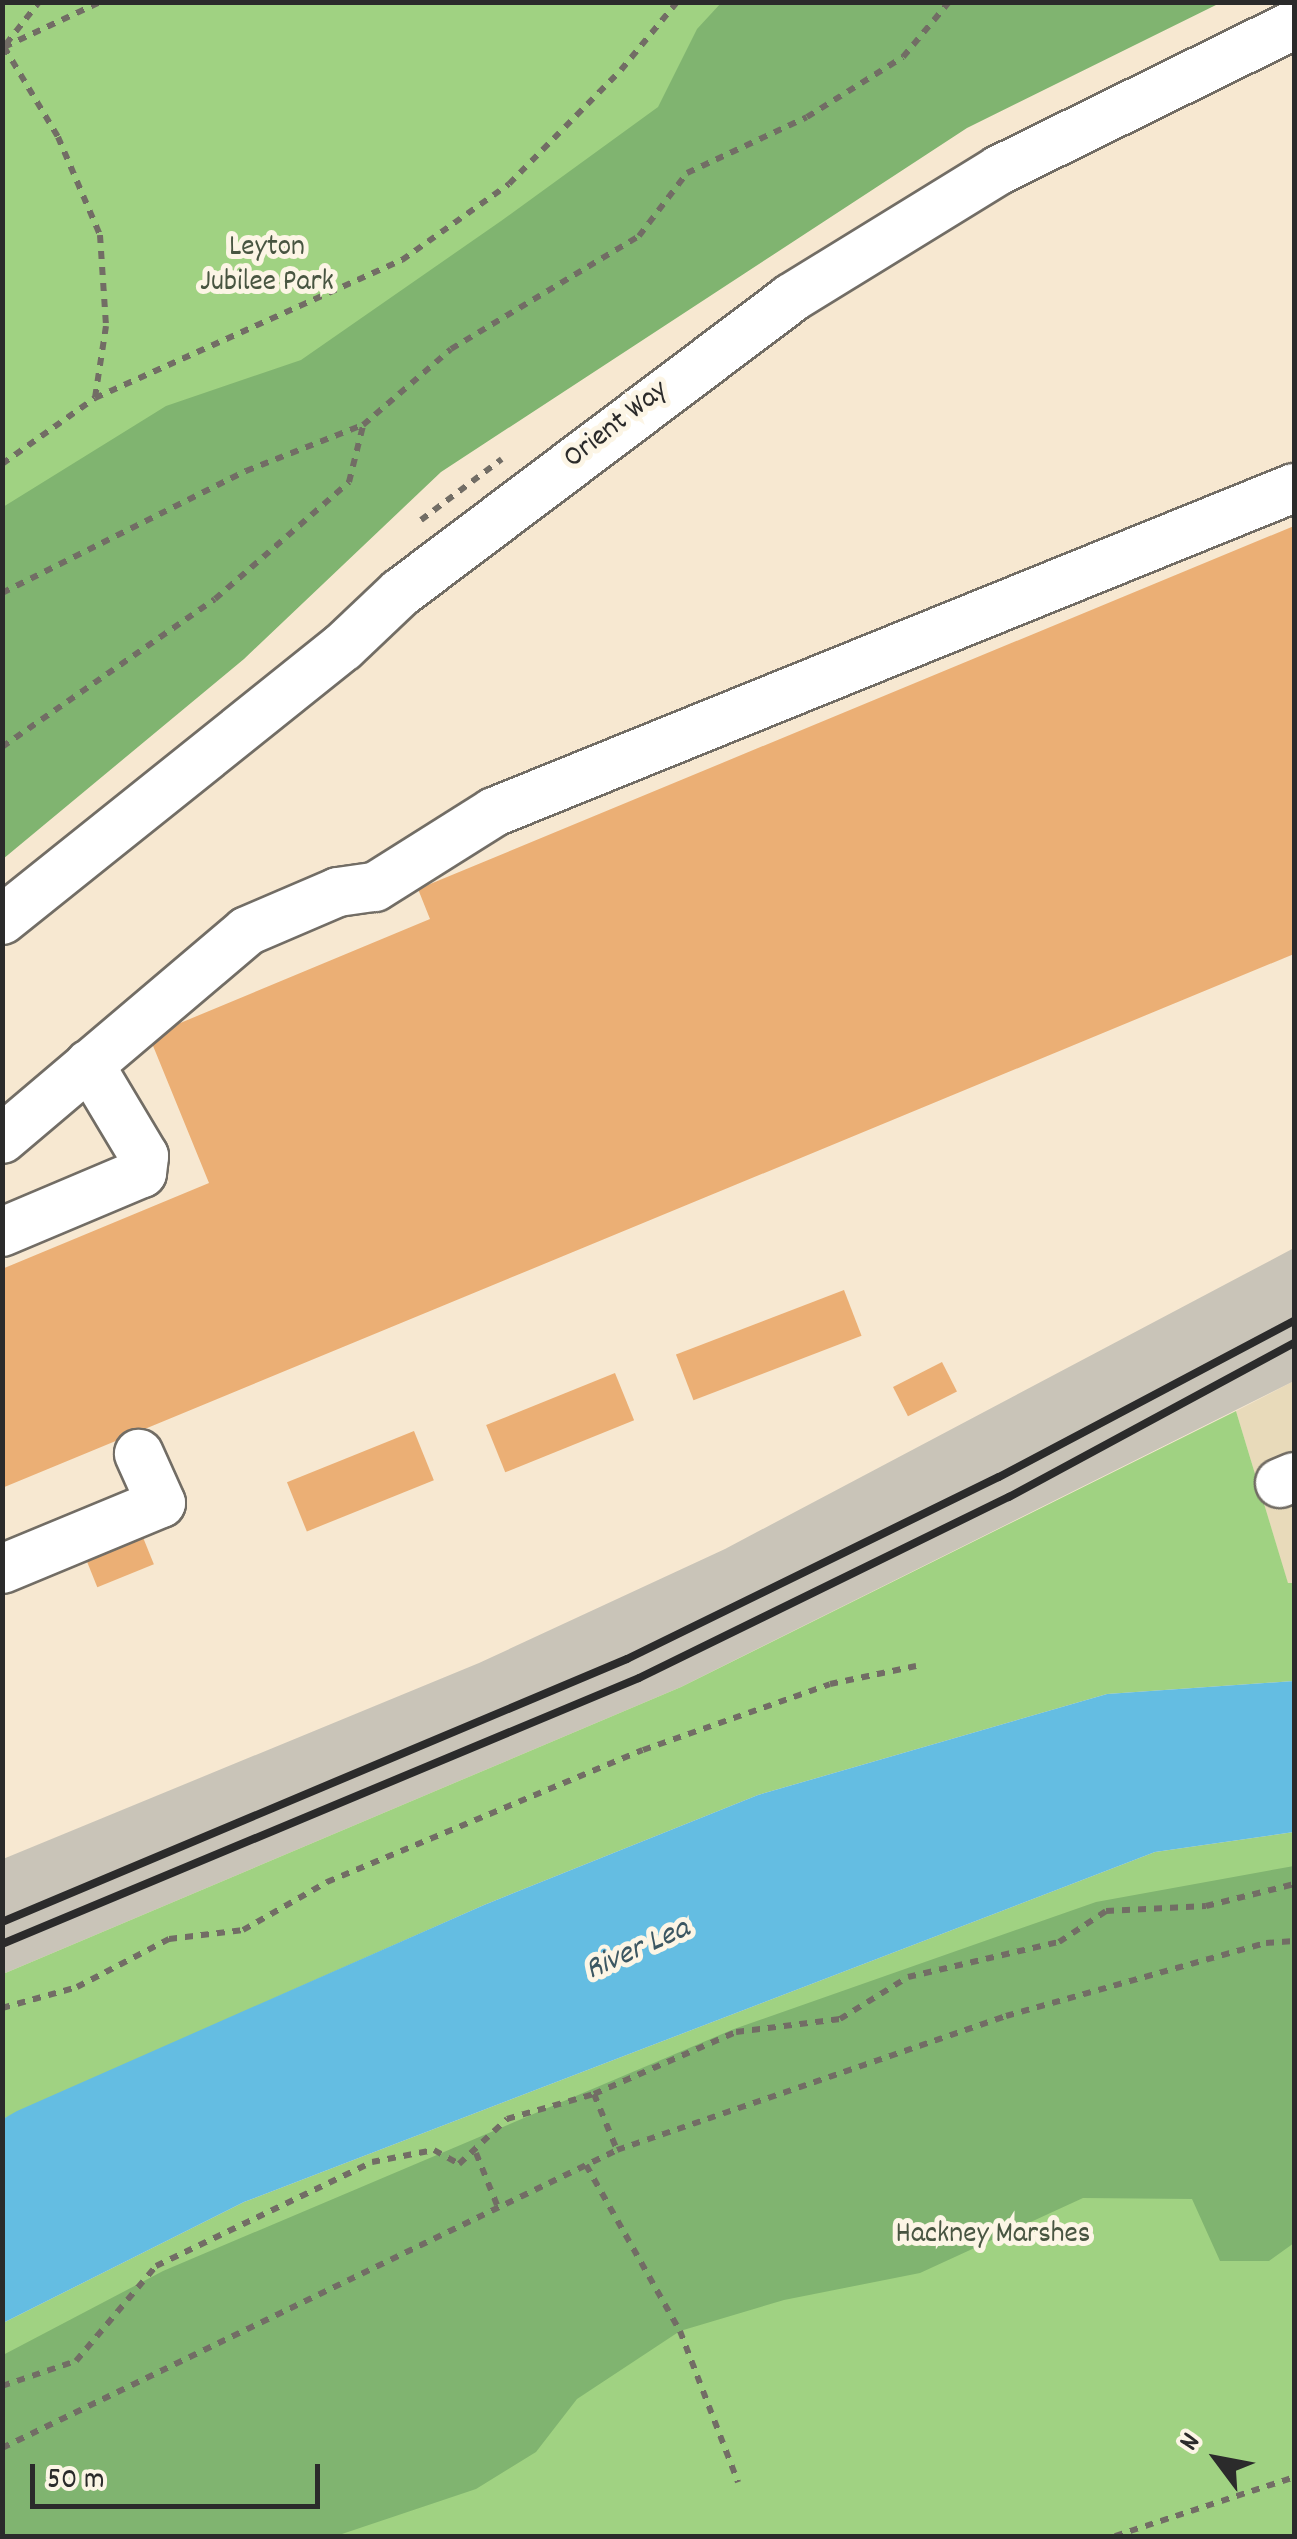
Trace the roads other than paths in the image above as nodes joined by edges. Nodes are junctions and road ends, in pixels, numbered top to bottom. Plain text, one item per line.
1 (1294, 25) edge
2 (1294, 488) edge
3 (2, 920) edge
4 (90, 1064) junction
5 (2, 1138) edge
6 (2, 1232) edge
7 (138, 1454) dead end
8 (2, 1569) edge

1 - 3 street, Orient Way
2 - 4 street
4 - 5 street
4 - 6 street
7 - 8 street

